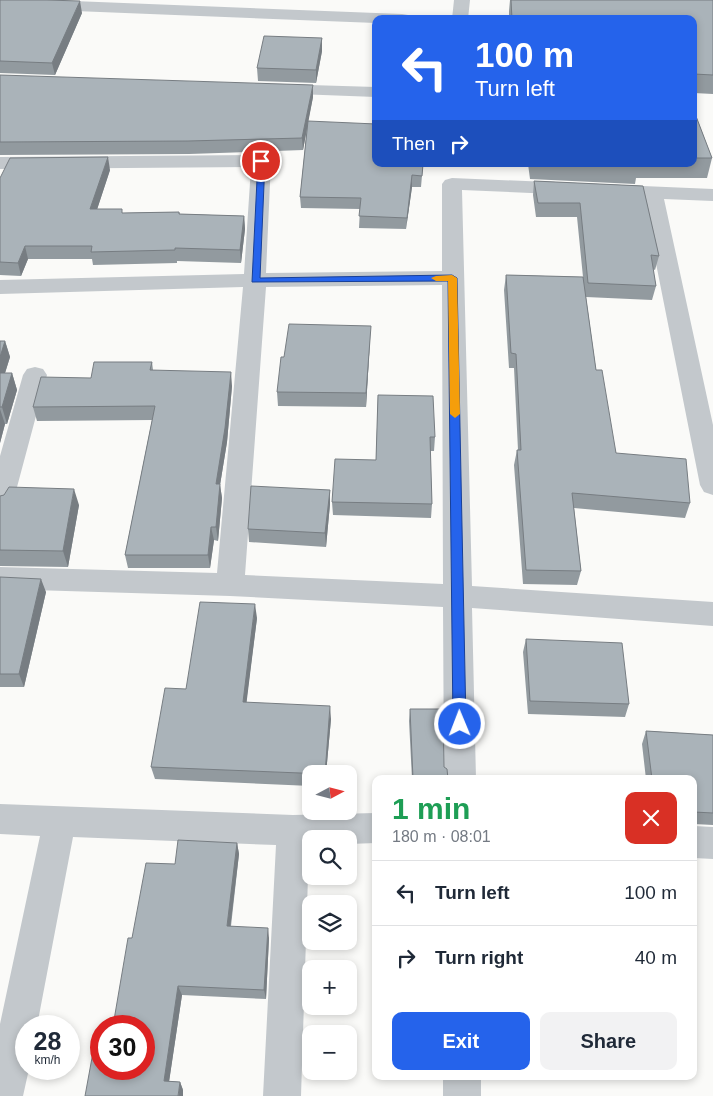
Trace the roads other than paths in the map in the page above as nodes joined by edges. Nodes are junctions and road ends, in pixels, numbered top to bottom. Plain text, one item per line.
1 (462, 0) edge
2 (0, 3) edge
3 (460, 15) edge
4 (372, 18) edge
5 (255, 88) edge
6 (372, 92) edge
7 (0, 163) edge
8 (453, 174) edge
9 (652, 191) junction
10 (713, 194) edge
11 (452, 278) junction
12 (255, 280) junction
13 (0, 287) edge
14 (36, 375) dead end
15 (6, 454) edge
16 (713, 484) edge
17 (0, 502) edge
18 (0, 578) edge
19 (230, 585) junction
20 (458, 596) junction
21 (713, 614) edge
22 (460, 775) edge
23 (0, 819) edge
24 (60, 821) junction
25 (372, 828) edge
26 (293, 830) junction
27 (697, 842) edge
28 (713, 843) edge
29 (462, 1080) edge
30 (4, 1096) edge
31 (282, 1096) edge
32 (462, 1096) edge

1 - 3 street
2 - 4 street
5 - 6 street
7 - 12 street
8 - 9 street
8 - 11 street
9 - 10 street
9 - 16 street
11 - 12 street
11 - 20 street
12 - 13 street
12 - 19 street
14 - 15 street
15 - 17 street
18 - 19 street
19 - 20 street
20 - 21 street
20 - 22 street
23 - 24 street
24 - 26 street
24 - 30 street
25 - 26 street
26 - 31 street
27 - 28 street
29 - 32 street

